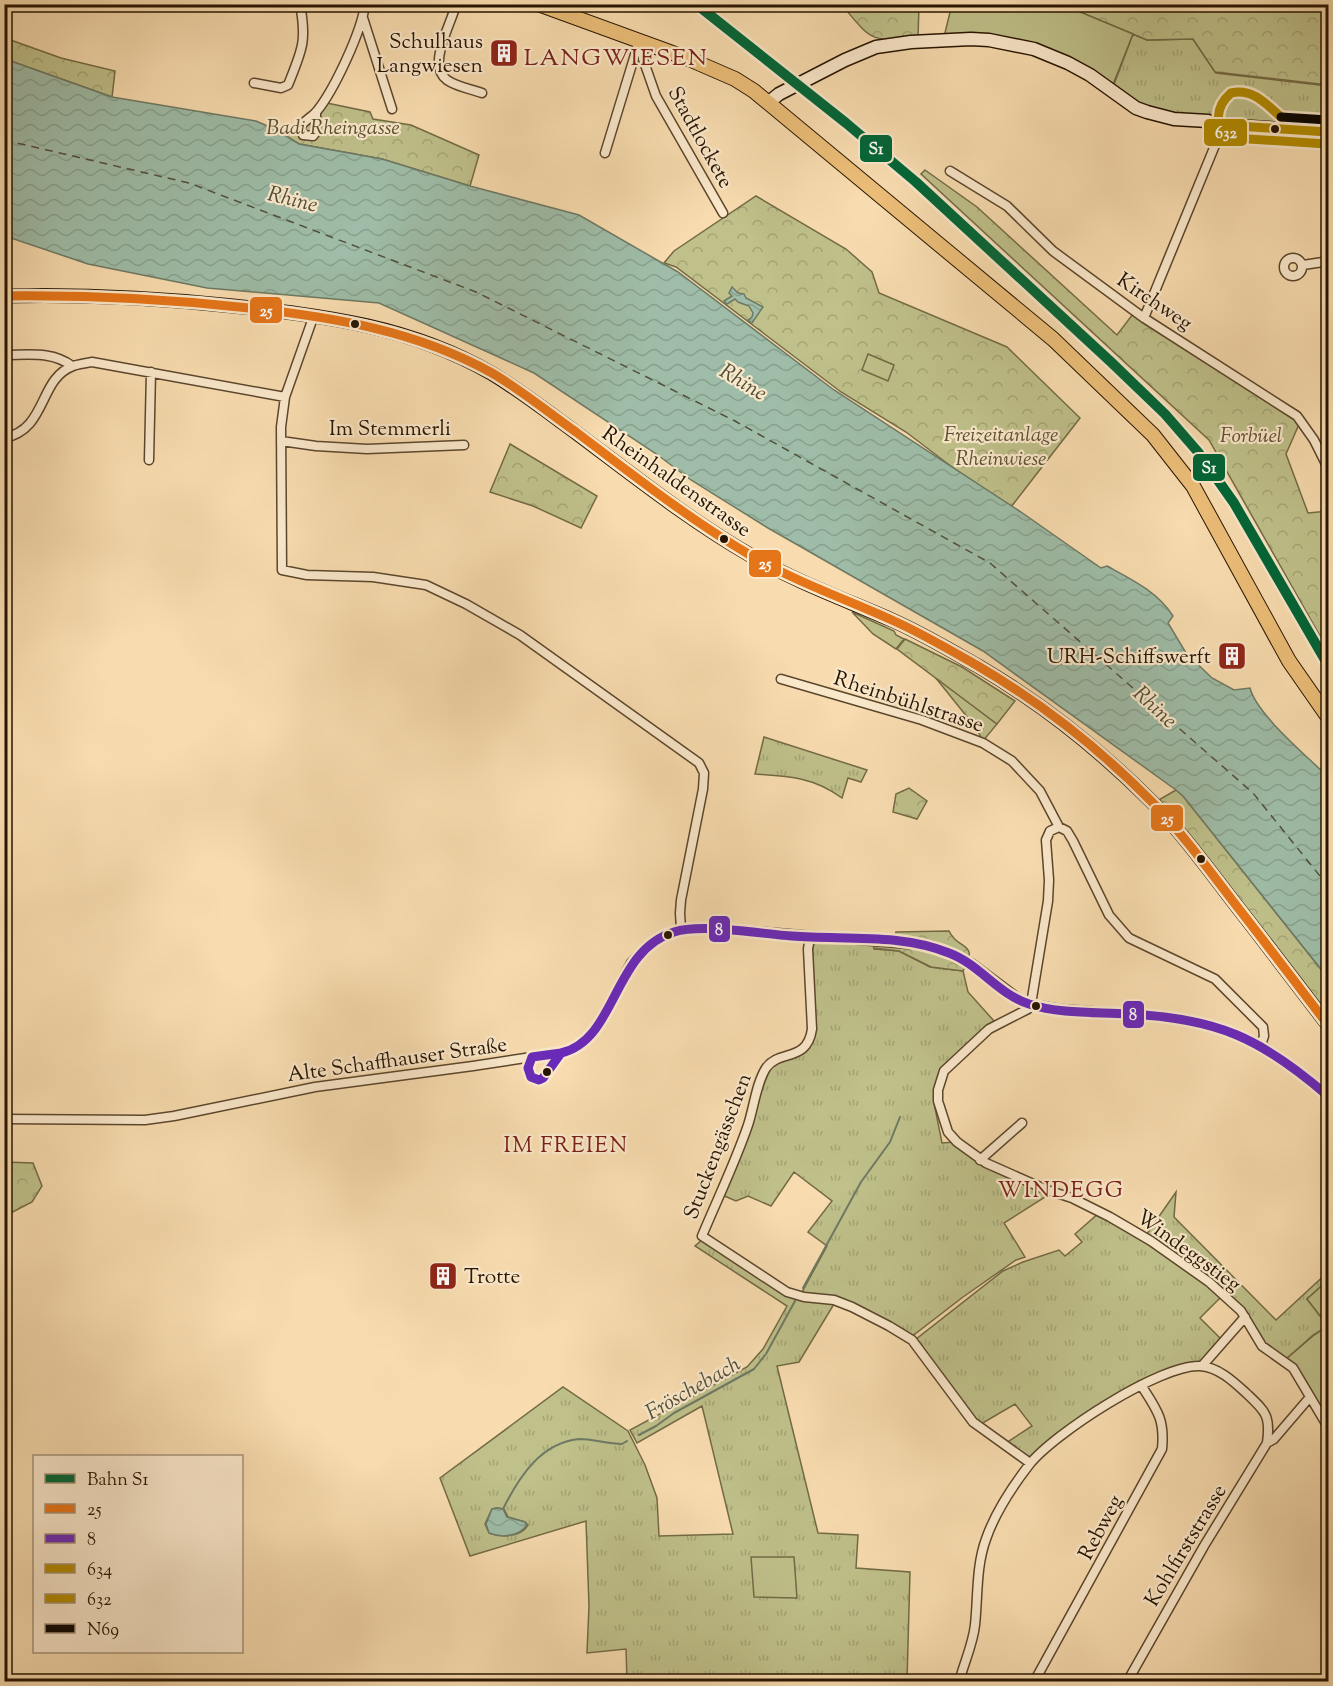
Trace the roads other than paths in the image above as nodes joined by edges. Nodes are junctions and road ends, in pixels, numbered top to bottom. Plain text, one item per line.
1 (300, 4) edge
2 (365, 4) edge
3 (456, 4) edge
4 (538, 4) edge
5 (363, 18) junction
6 (643, 42) junction
7 (254, 82) dead end
8 (482, 93) dead end
9 (769, 102) junction
10 (392, 109) dead end
11 (316, 112) dead end
12 (1223, 130) junction
13 (1329, 132) edge
14 (605, 153) dead end
15 (950, 171) dead end
16 (723, 213) dead end
17 (1329, 258) edge
18 (1303, 265) dead end
19 (4, 296) edge
20 (318, 316) junction
21 (1144, 318) junction
22 (4, 355) edge
23 (72, 366) junction
24 (151, 372) junction
25 (285, 397) junction
26 (4, 438) edge
27 (1314, 440) junction
28 (281, 441) junction
29 (464, 445) dead end
30 (1329, 455) edge
31 (149, 460) dead end
32 (1329, 468) edge
33 (782, 679) dead end
34 (1329, 717) edge
35 (1059, 827) junction
36 (681, 929) junction
37 (810, 937) junction
38 (1031, 1004) junction
39 (1329, 1025) edge
40 (1261, 1045) junction
41 (1329, 1096) edge
42 (4, 1119) edge
43 (1022, 1123) dead end
44 (981, 1160) junction
45 (1245, 1317) junction
46 (1202, 1366) junction
47 (1141, 1385) junction
48 (1310, 1396) junction
49 (1329, 1427) edge
50 (1267, 1443) junction
51 (1030, 1463) junction
52 (959, 1682) edge
53 (1034, 1682) edge
54 (1127, 1682) edge

1 - 7 street
2 - 5 street
3 - 8 street
4 - 6 main road
5 - 10 street
5 - 11 street
6 - 9 main road
6 - 14 street
6 - 16 street, Stadtlockete
9 - 12 main road
9 - 34 main road
12 - 13 main road
12 - 21 street
15 - 21 street, Kirchweg
17 - 18 street
19 - 20 main road, Rheinhaldenstrasse
20 - 25 street
20 - 39 main road, Rheinhaldenstrasse
21 - 27 street, Kirchweg
22 - 23 street
23 - 24 street
23 - 26 street
24 - 25 street
24 - 31 street
25 - 28 street
27 - 30 street
27 - 32 street, Kirchweg
28 - 29 street, Im Stemmerli
28 - 36 street
33 - 35 street, Rheinbühlstrasse
35 - 38 street
35 - 40 street, Rheinbühlstrasse
36 - 37 street, Alte Schaffhauser Straße
36 - 42 street, Alte Schaffhauser Straße
37 - 38 street, Alte Schaffhauser Straße
37 - 51 street, Stuckengässchen
38 - 40 street
38 - 44 street, Windeggstieg
40 - 41 street
43 - 44 street
44 - 45 street, Windeggstieg
45 - 46 street
45 - 48 street, Windeggstieg
46 - 47 street
46 - 50 street, Kohlfirststrasse
47 - 51 street
47 - 53 street, Rebweg
48 - 49 street, Windeggstieg
48 - 50 street
50 - 54 street, Kohlfirststrasse
51 - 52 street

